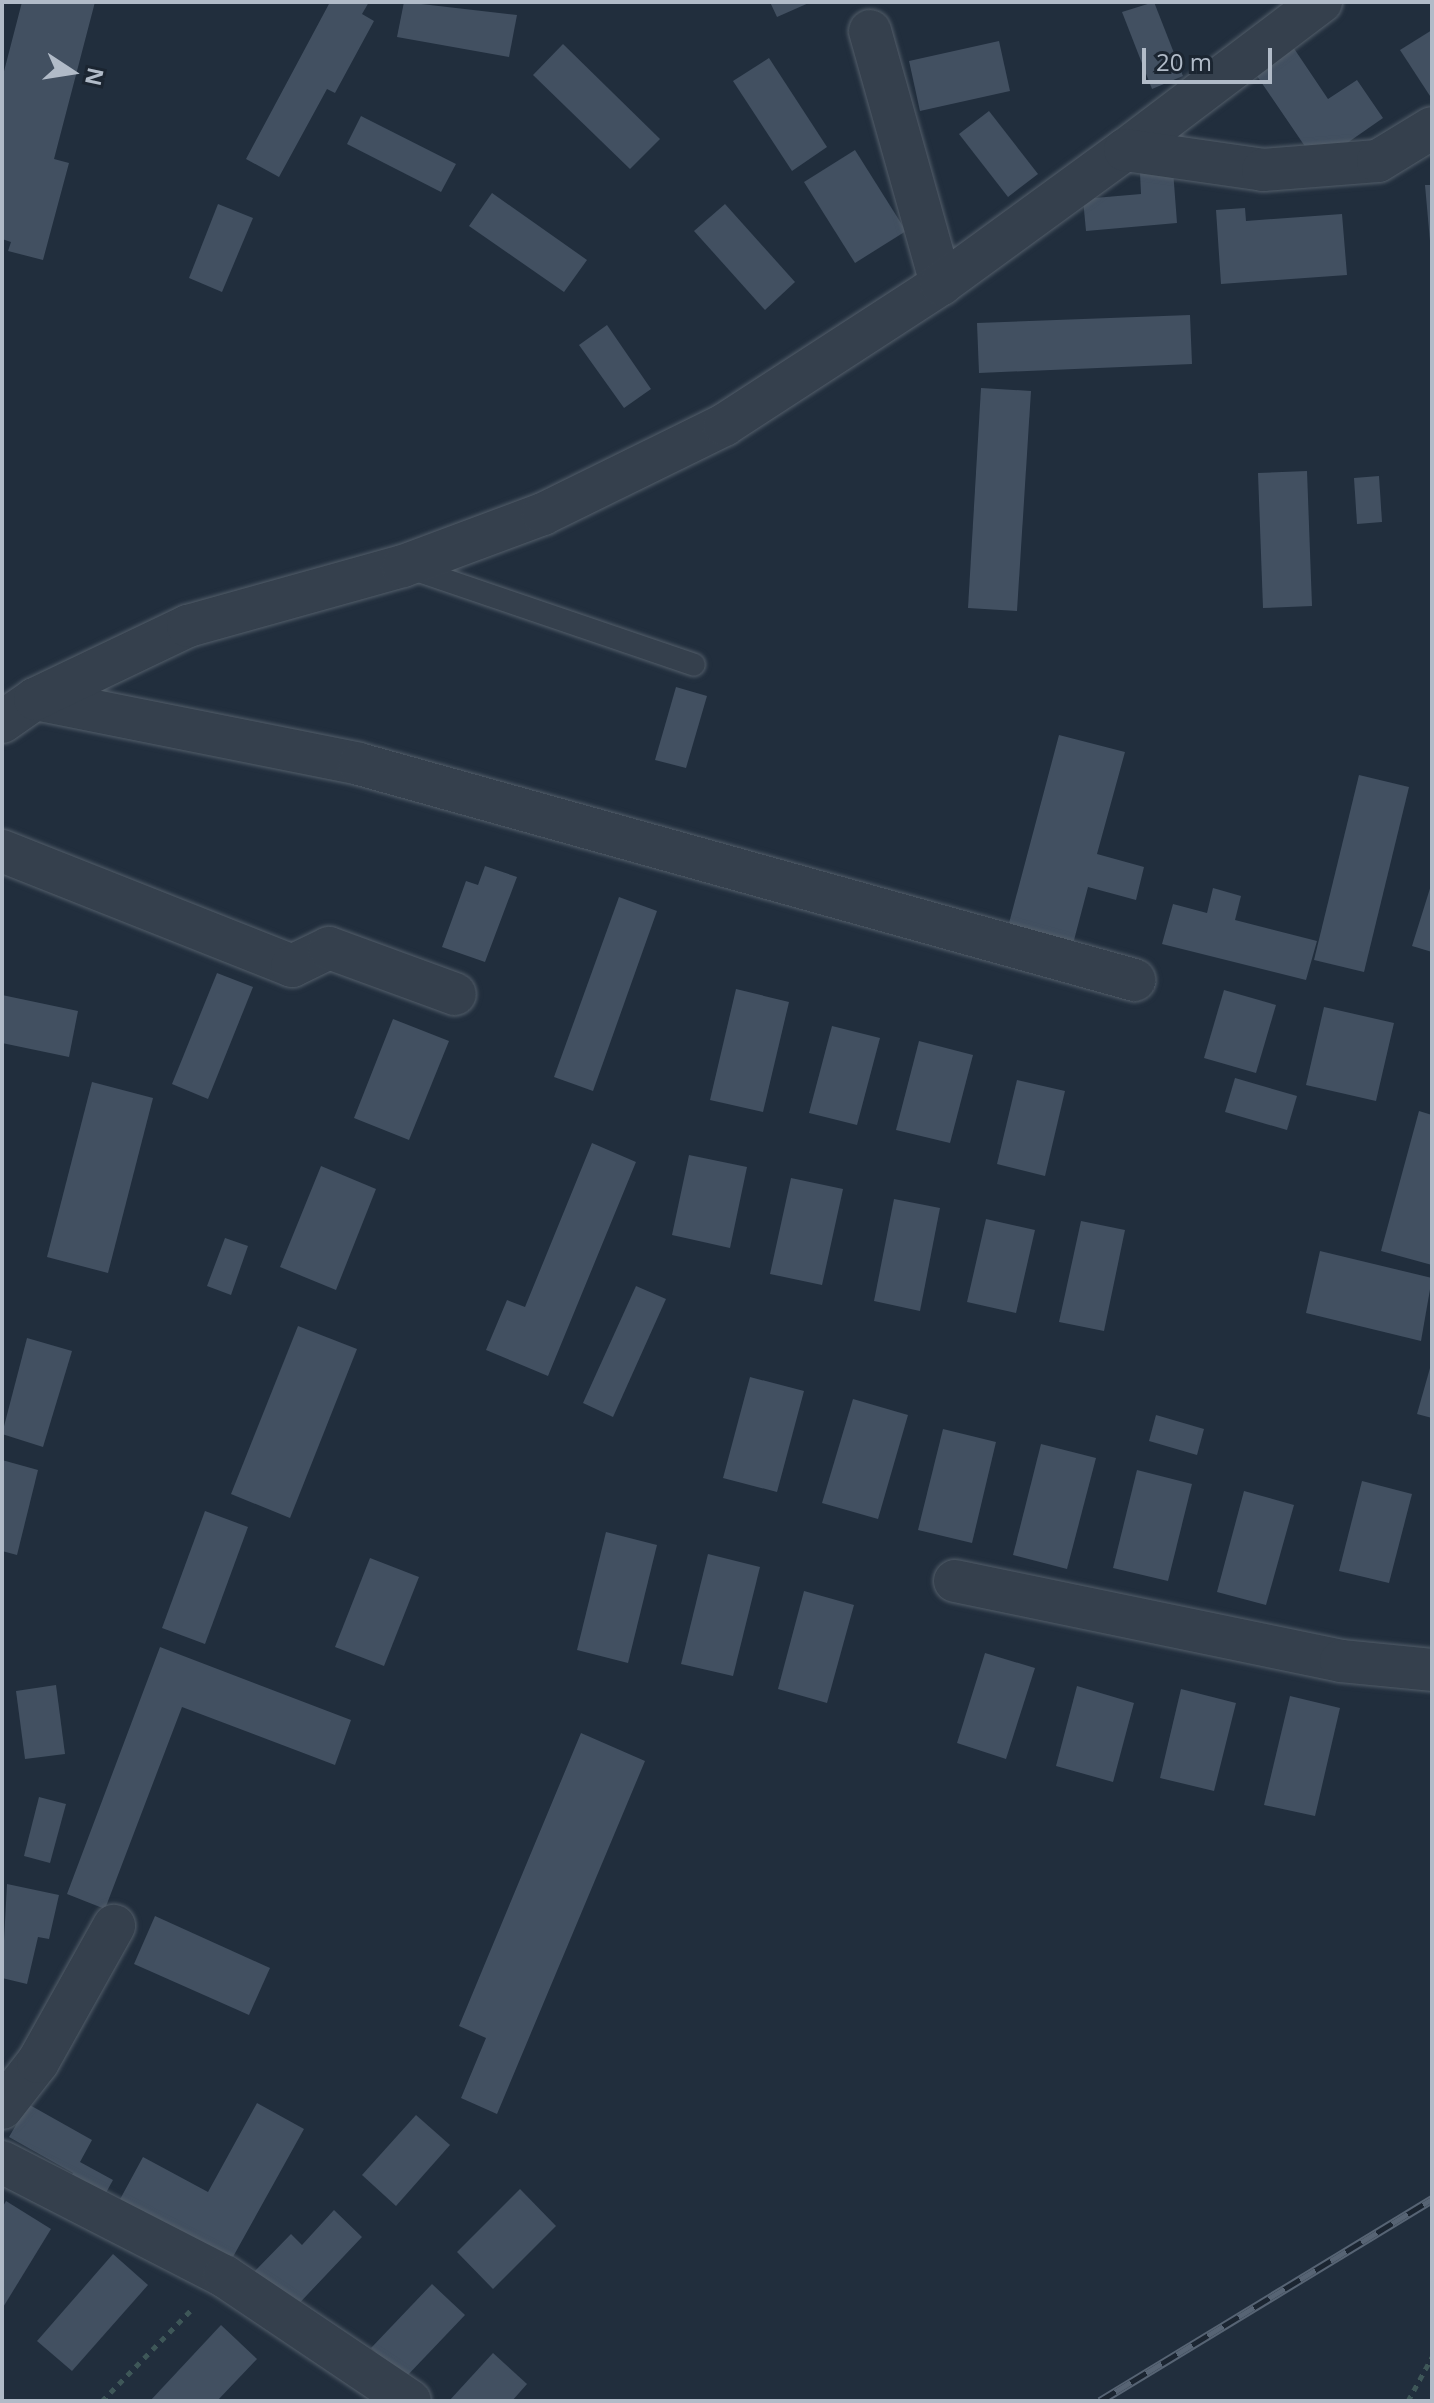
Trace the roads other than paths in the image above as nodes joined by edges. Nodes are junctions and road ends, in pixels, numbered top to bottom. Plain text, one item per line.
1 (1321, 2) edge
2 (870, 31) dead end
3 (1432, 128) edge
4 (1125, 150) junction
5 (941, 284) junction
6 (403, 566) junction
7 (694, 665) dead end
8 (18, 711) edge
9 (2, 851) edge
10 (1134, 980) dead end
11 (455, 994) dead end
12 (955, 1581) dead end
13 (1432, 1670) edge
14 (114, 1926) dead end
15 (2, 2108) edge
16 (2, 2162) edge
17 (410, 2401) edge

1 - 4 street
2 - 5 street
3 - 4 street
4 - 5 street
5 - 6 street
6 - 7 lane
6 - 8 street
8 - 10 street
9 - 11 street
12 - 13 street
14 - 15 street
16 - 17 street

